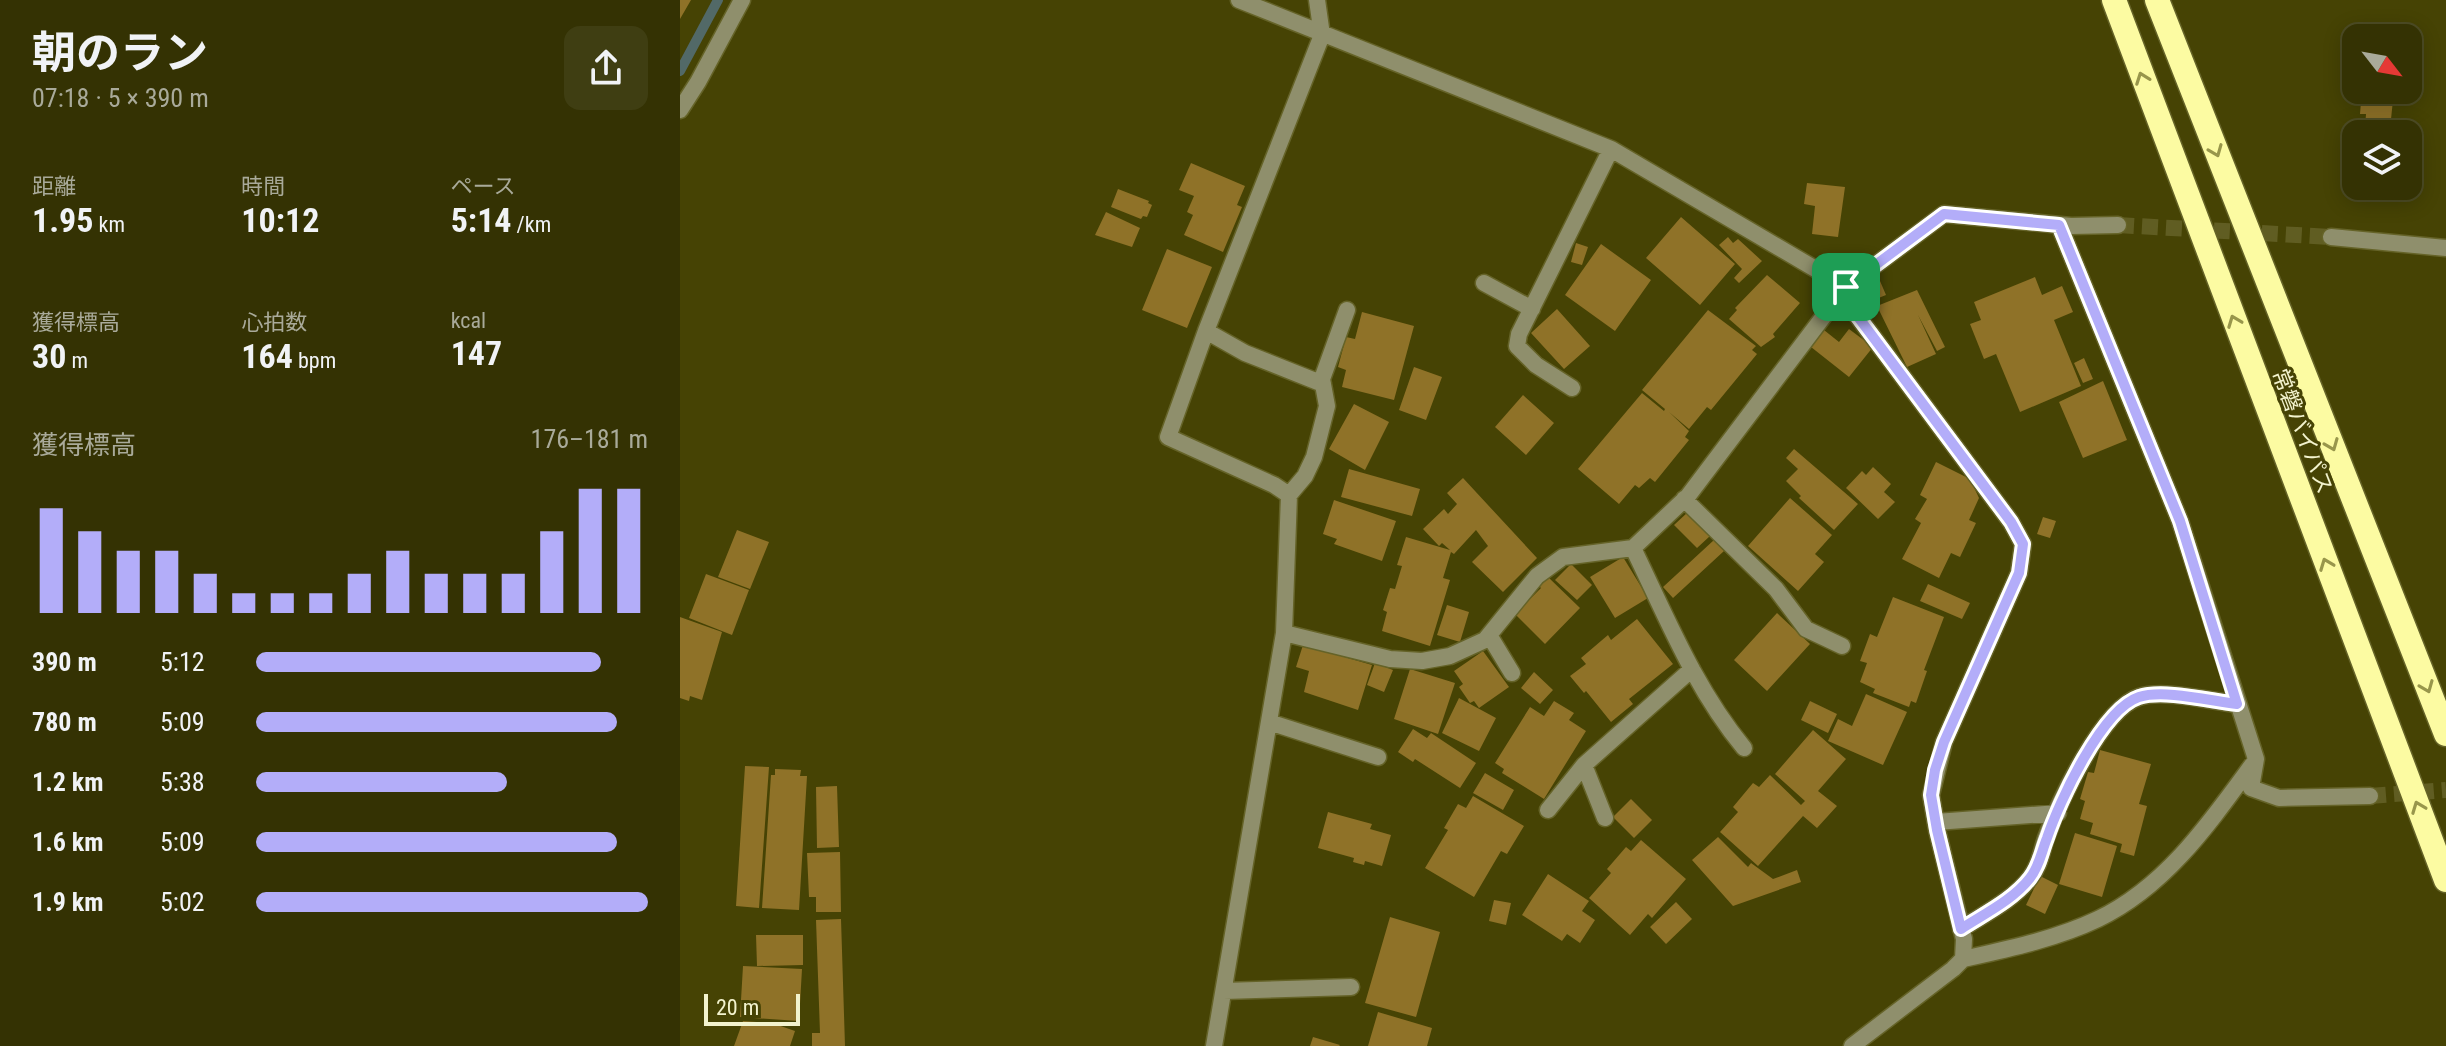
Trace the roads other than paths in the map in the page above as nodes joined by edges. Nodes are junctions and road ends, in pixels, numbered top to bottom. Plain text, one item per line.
1 (742, 0) edge
2 (1239, 0) edge
3 (1317, 0) edge
4 (2114, 0) edge
5 (2157, 0) edge
6 (1322, 35) junction
7 (680, 110) edge
8 (1611, 149) junction
9 (2059, 225) junction
10 (2118, 225) tunnel mouth
11 (2331, 237) tunnel mouth
12 (2446, 248) edge
13 (1484, 283) dead end
14 (1844, 291) junction
15 (1532, 309) junction
16 (1347, 310) dead end
17 (1206, 331) junction
18 (1323, 384) junction
19 (1572, 388) dead end
20 (1289, 495) junction
21 (1684, 499) junction
22 (1633, 548) junction
23 (1284, 633) junction
24 (1489, 635) junction
25 (1842, 646) dead end
26 (1692, 669) junction
27 (1512, 673) dead end
28 (2237, 704) junction
29 (1269, 722) junction
30 (2446, 734) edge
31 (1744, 748) dead end
32 (1378, 757) dead end
33 (2256, 759) junction
34 (1584, 765) junction
35 (2370, 796) tunnel mouth
36 (1548, 810) dead end
37 (2058, 813) junction
38 (1605, 818) dead end
39 (1936, 822) junction
40 (2446, 880) edge
41 (1961, 929) junction
42 (1963, 959) junction
43 (1351, 987) dead end
44 (1224, 991) junction
45 (1214, 1046) edge
46 (1852, 1046) edge

1 - 7 street
2 - 6 street
3 - 6 street
40 -> 4 highway, 常磐バイパス
5 -> 30 highway, 常磐バイパス
6 - 8 street
6 - 17 street
8 - 14 street
8 - 15 street
9 - 10 street
9 - 14 street
9 - 28 street
11 - 12 street
13 - 15 street
14 - 21 street
14 - 39 street
15 - 19 street
16 - 18 street
17 - 18 street
17 - 20 street
18 - 20 street
20 - 23 street
21 - 22 street
21 - 25 street
22 - 24 street
22 - 26 street
23 - 24 street
23 - 29 street
24 - 27 street
26 - 31 street
26 - 34 street
28 - 33 street
28 - 37 street
29 - 32 street
29 - 44 street
33 - 35 street
33 - 42 street
34 - 36 street
34 - 38 street
37 - 39 street
37 - 41 street
39 - 41 street
41 - 42 street
42 - 46 street
43 - 44 street
44 - 45 street

